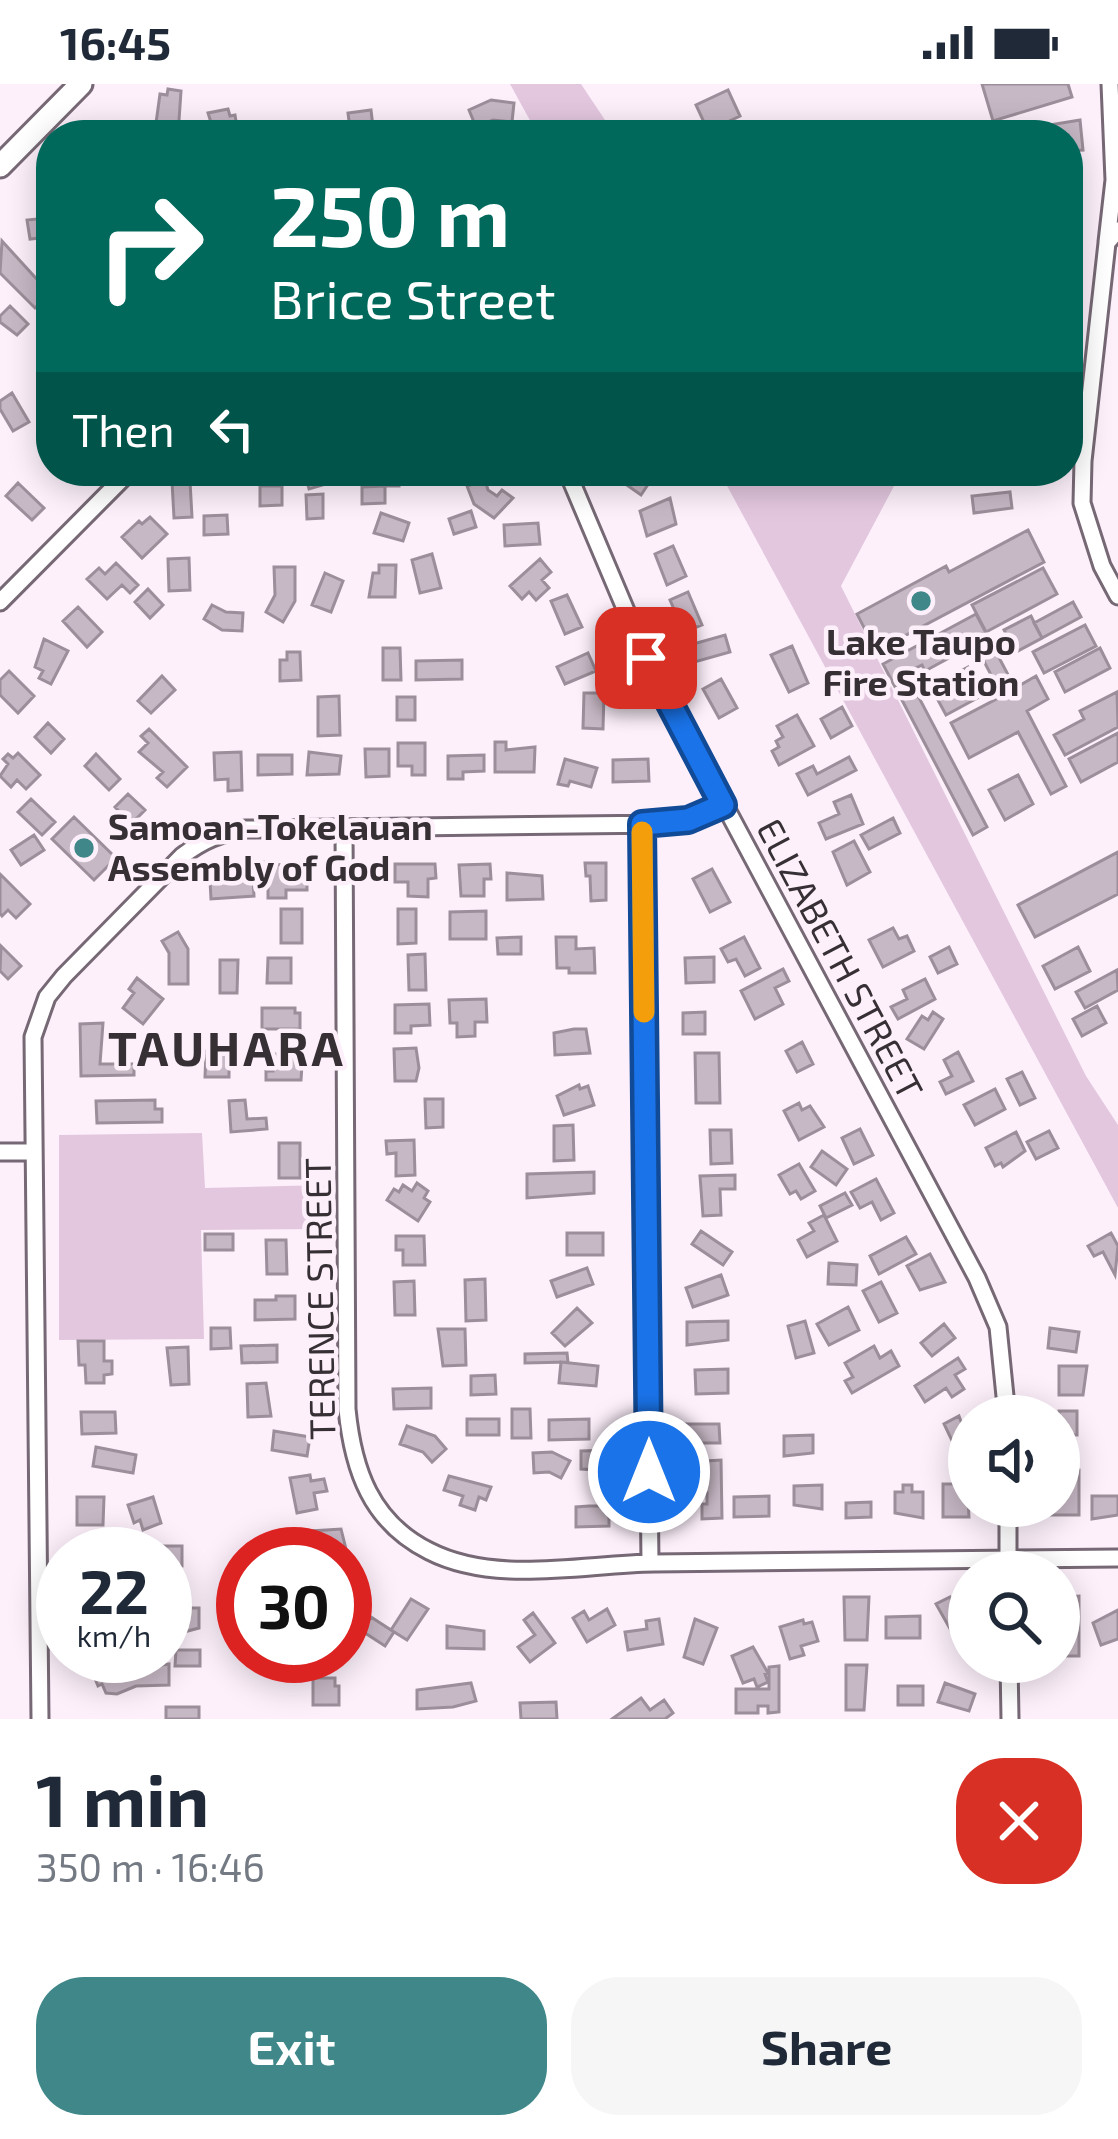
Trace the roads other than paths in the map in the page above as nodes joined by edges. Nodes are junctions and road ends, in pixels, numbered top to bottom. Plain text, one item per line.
1 (81, 84) edge
2 (1110, 84) edge
3 (45, 120) edge
4 (36, 130) edge
5 (0, 166) edge
6 (1113, 237) edge
7 (1083, 461) edge
8 (115, 486) edge
9 (573, 486) edge
10 (1082, 486) edge
11 (1118, 596) edge
12 (0, 602) edge
13 (723, 805) junction
14 (642, 824) junction
15 (344, 828) junction
16 (33, 1152) junction
17 (0, 1153) edge
18 (1005, 1395) edge
19 (1118, 1558) edge
20 (1080, 1560) edge
21 (650, 1563) junction
22 (948, 1565) edge
23 (1009, 1683) edge
24 (40, 1719) edge
25 (1010, 1719) edge

1 - 3 main road
2 - 6 street
4 - 5 main road
6 - 7 street
8 - 12 street
9 - 13 street, ELIZABETH STREET
10 - 11 street
13 - 14 street
13 - 18 street, ELIZABETH STREET
14 - 15 street
14 - 21 street
15 - 16 street
15 - 21 street, TERENCE STREET
16 - 17 street
16 - 24 street
19 - 20 street, TERENCE STREET
21 - 22 street, TERENCE STREET
23 - 25 street

